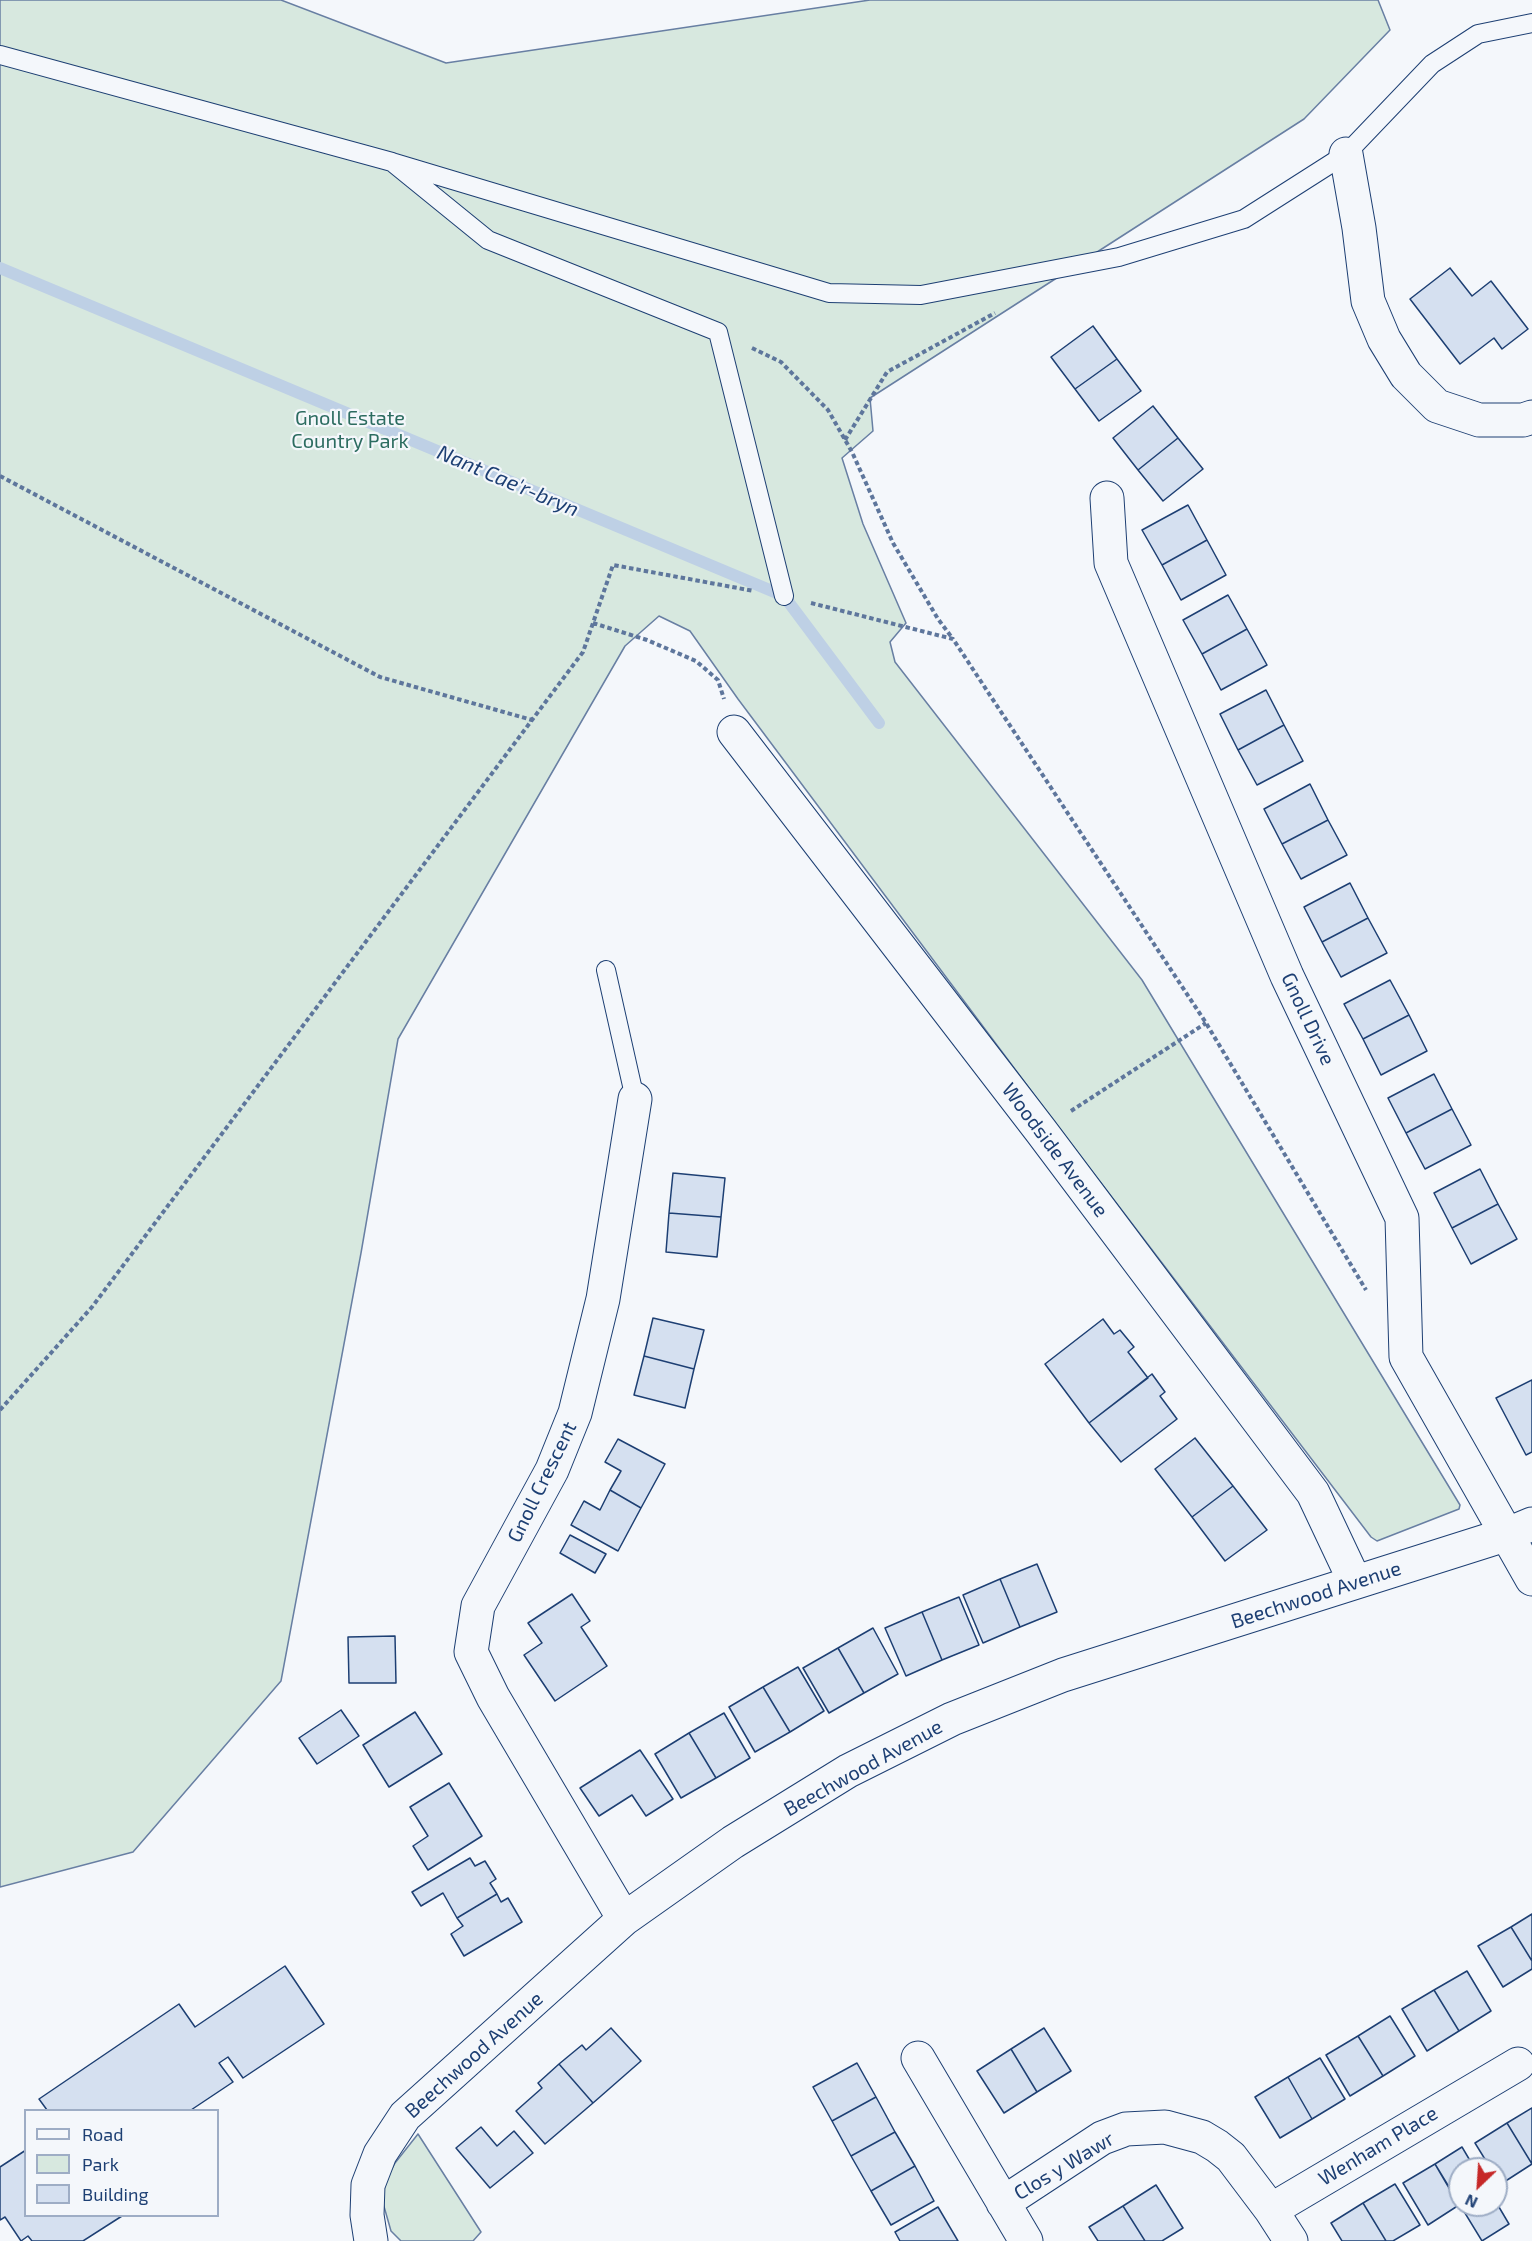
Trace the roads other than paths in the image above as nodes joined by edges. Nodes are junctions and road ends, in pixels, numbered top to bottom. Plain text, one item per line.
1 (1532, 23) edge
2 (0, 55) edge
3 (1346, 154) junction
4 (392, 162) junction
5 (1532, 417) edge
6 (1107, 498) dead end
7 (784, 596) road end
8 (734, 732) road end
9 (606, 970) dead end
10 (635, 1099) joint
11 (1520, 1529) edge
12 (1532, 1579) edge
13 (1355, 1582) junction
14 (624, 1919) junction
15 (918, 2058) dead end
16 (1518, 2064) dead end
17 (1003, 2203) junction
18 (1271, 2210) junction
19 (371, 2241) edge
20 (1026, 2241) edge
21 (1291, 2241) edge

1 - 3 lane
2 - 4 lane
3 - 4 lane
3 - 5 street
4 - 7 lane
6 - 11 street, Gnoll Drive
8 - 13 street, Woodside Avenue
9 - 10 lane, Gnoll Crescent
10 - 14 street, Gnoll Crescent
11 - 12 street, Gnoll Drive
11 - 13 street, Beechwood Avenue
13 - 14 street, Beechwood Avenue
14 - 19 street, Beechwood Avenue
15 - 17 street, Clos y Wawr
16 - 18 street, Wenham Place
17 - 18 street, Clos y Wawr
17 - 20 street, Clos y Wawr
18 - 21 street

